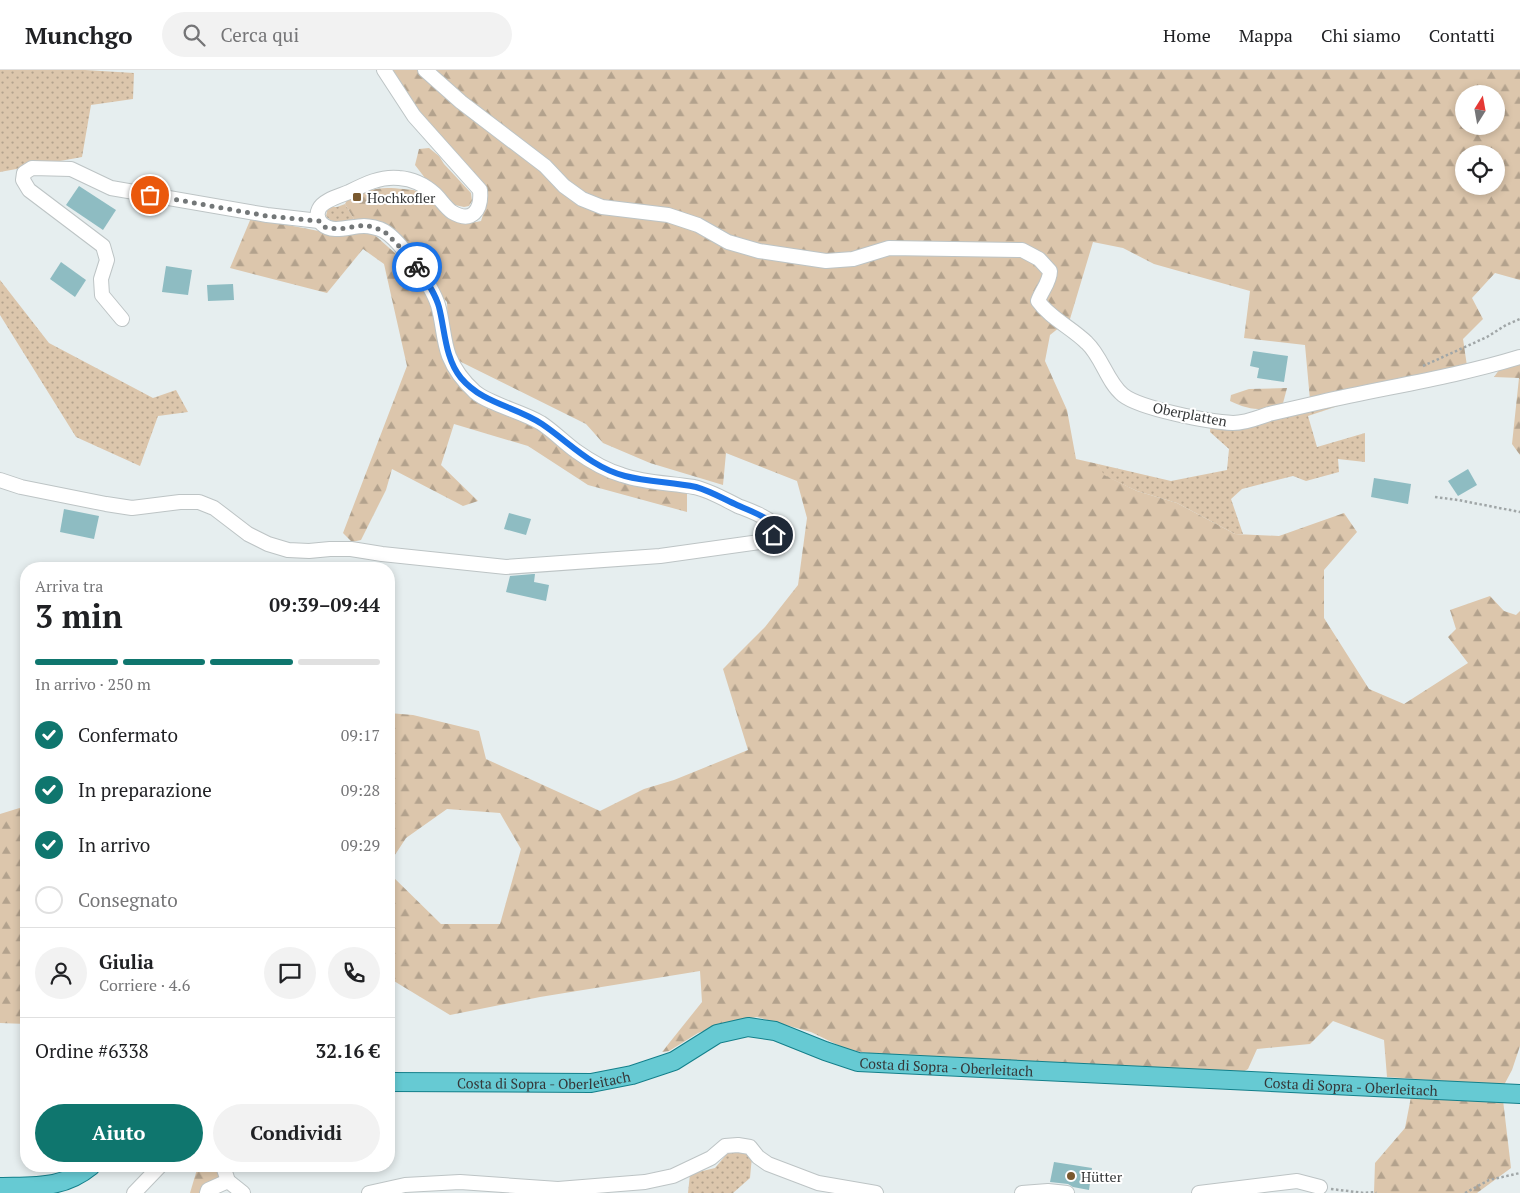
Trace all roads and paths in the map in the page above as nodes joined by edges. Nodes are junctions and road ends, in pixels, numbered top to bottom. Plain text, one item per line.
1 (384, 70) edge
2 (424, 70) edge
3 (319, 221) junction
4 (122, 319) dead end
5 (1520, 319) edge
6 (1520, 357) edge
7 (1423, 366) dead end
8 (0, 480) edge
9 (1435, 497) dead end
10 (1520, 512) edge
11 (395, 1082) edge
12 (1520, 1094) edge
13 (84, 1172) edge
14 (154, 1172) edge
15 (224, 1172) edge
16 (1520, 1173) edge
17 (228, 1181) junction
18 (0, 1187) edge
19 (1320, 1187) joint
20 (134, 1193) edge
21 (206, 1193) edge
22 (242, 1193) edge
23 (369, 1193) edge
24 (876, 1193) edge
25 (1022, 1193) edge
26 (1067, 1193) edge
27 (1199, 1193) edge
28 (1376, 1193) edge
29 (1465, 1193) edge

1 - 3 street
2 - 6 street, Oberplatten
3 - 4 street
3 - 8 street
5 - 7 path
9 - 10 path
11 - 12 main road, Costa di Sopra - Oberleitach
13 - 18 main road
14 - 20 street
15 - 17 street
16 - 29 path
17 - 21 street
17 - 22 street
19 - 27 street
19 - 28 path
23 - 24 street
25 - 26 street

